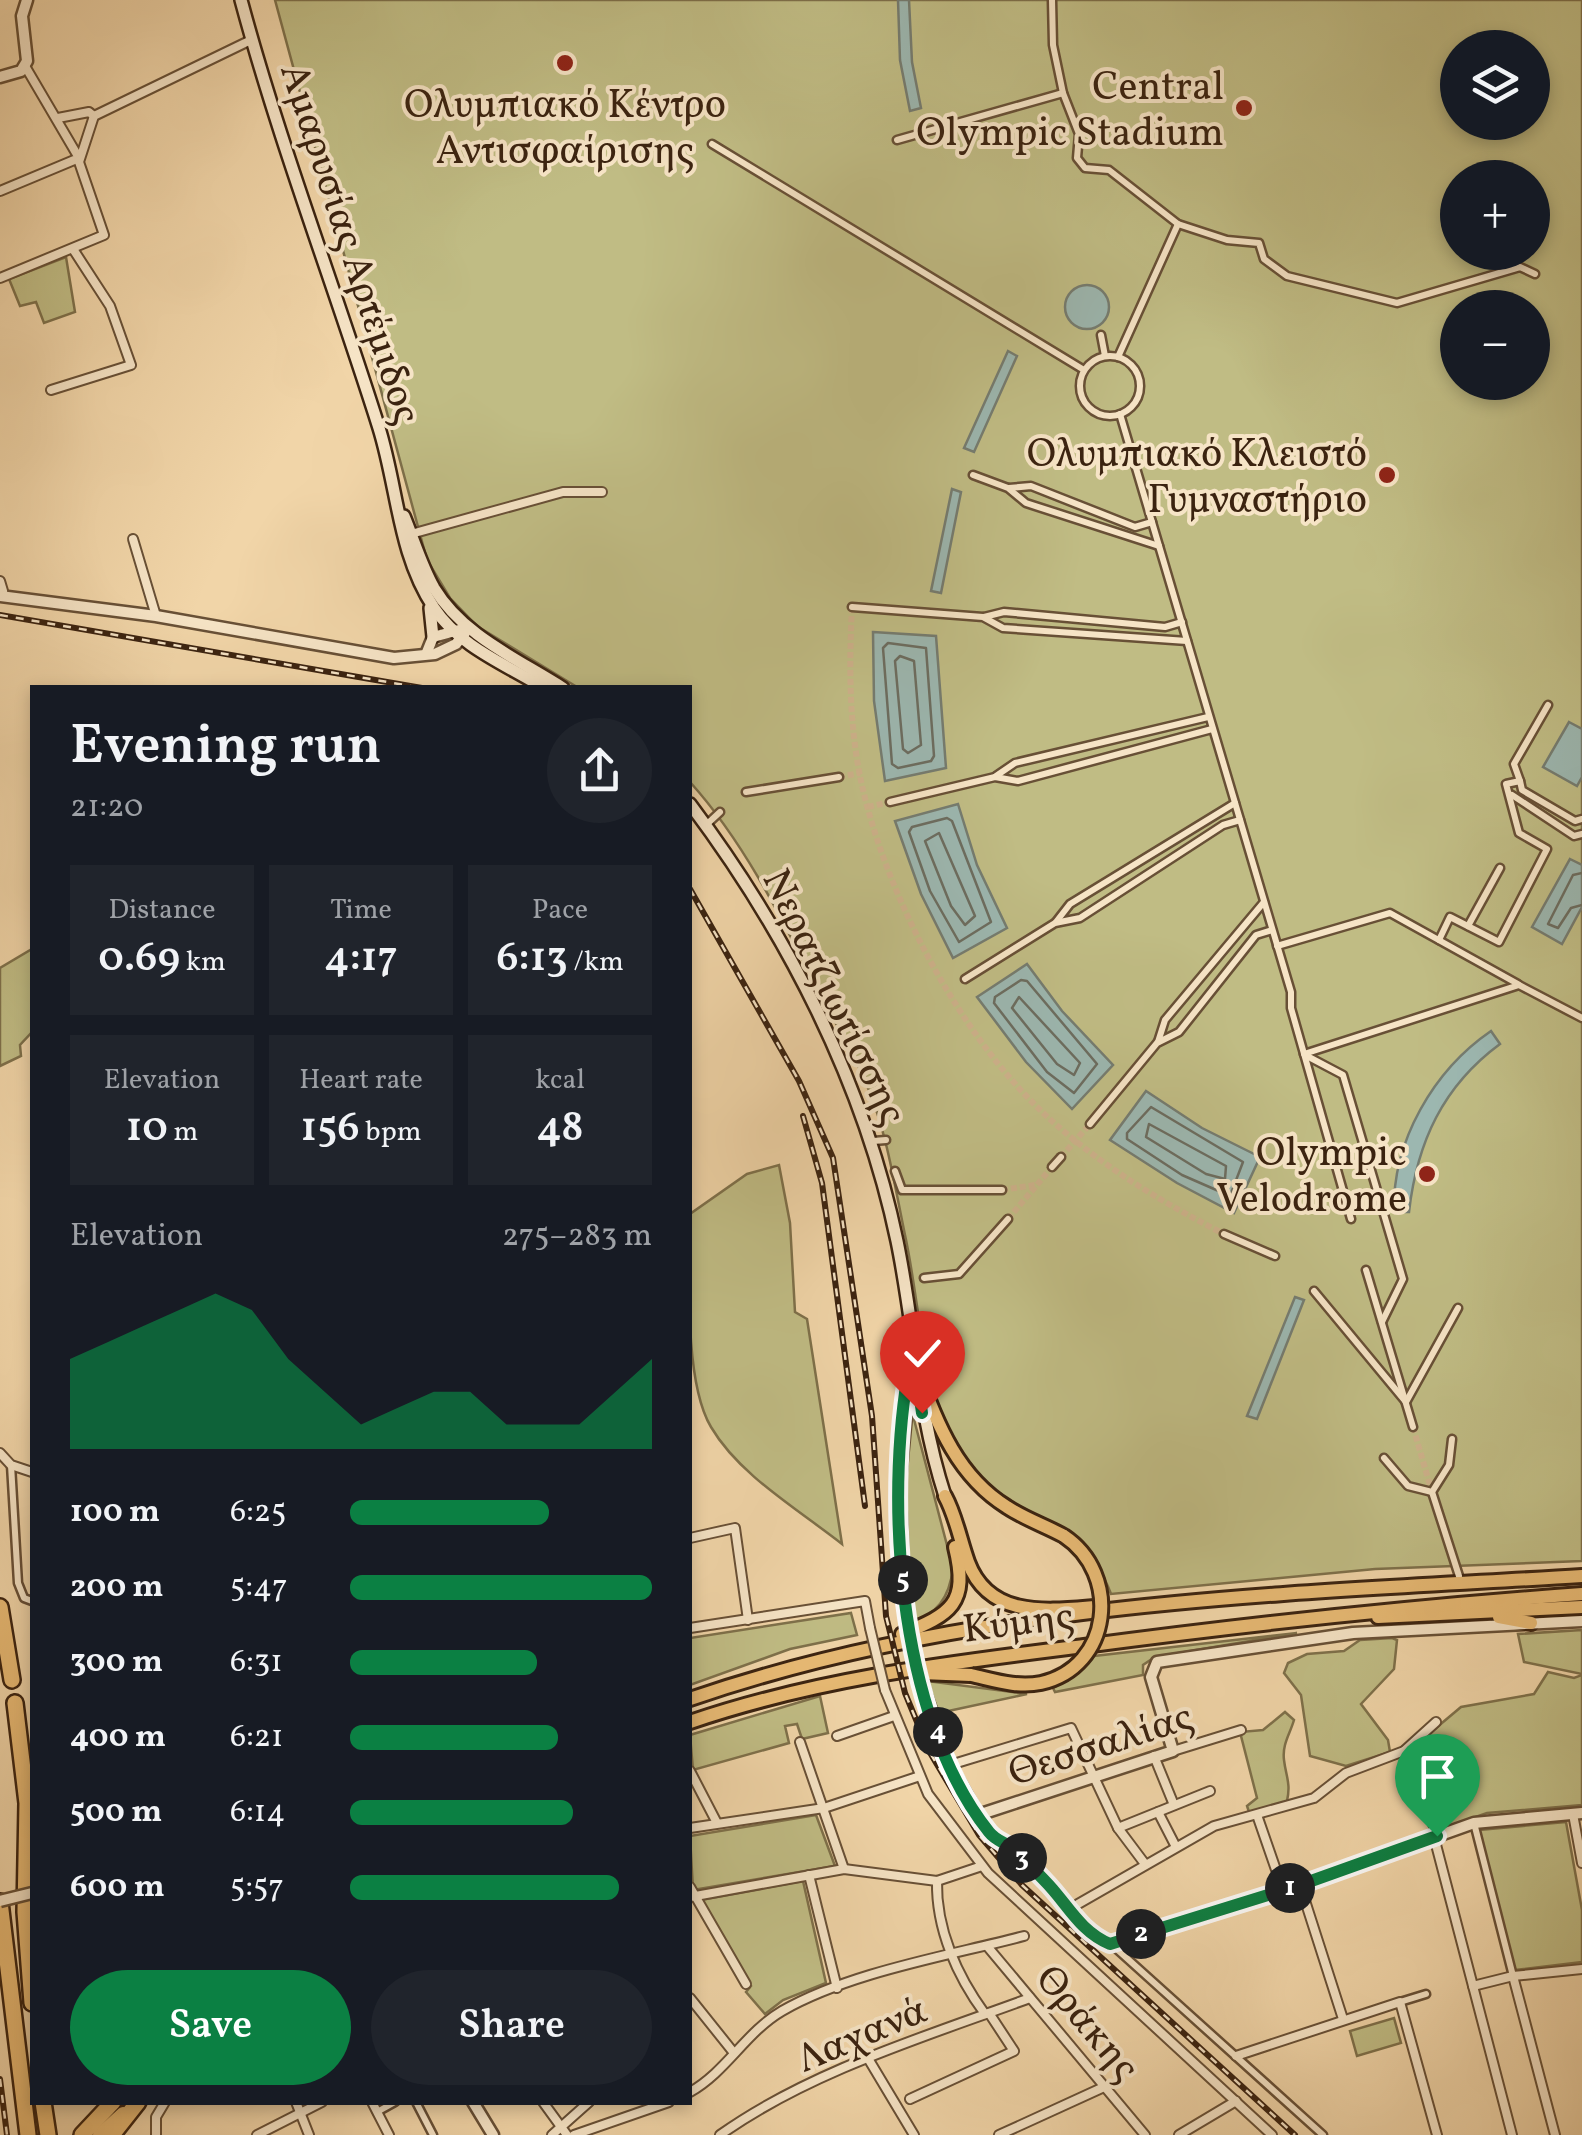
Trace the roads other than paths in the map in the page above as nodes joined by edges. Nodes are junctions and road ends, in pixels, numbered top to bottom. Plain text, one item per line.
1 (241, 0) edge
2 (1052, 0) edge
3 (24, 1) edge
4 (252, 40) junction
5 (25, 66) junction
6 (0, 77) edge
7 (1063, 93) junction
8 (94, 116) junction
9 (58, 118) junction
10 (897, 140) dead end
11 (712, 144) dead end
12 (79, 158) junction
13 (0, 191) edge
14 (1178, 224) junction
15 (72, 249) junction
16 (1535, 274) dead end
17 (0, 278) edge
18 (1100, 336) dead end
19 (1106, 356) junction
20 (1118, 357) junction
21 (1084, 370) junction
22 (52, 390) dead end
23 (1120, 414) junction
24 (974, 475) dead end
25 (1008, 488) junction
26 (602, 492) dead end
27 (400, 507) junction
28 (1152, 522) junction
29 (412, 534) junction
30 (133, 539) dead end
31 (1160, 546) junction
32 (1, 590) edge
33 (426, 595) junction
34 (852, 607) dead end
35 (156, 616) junction
36 (983, 618) junction
37 (1182, 622) junction
38 (461, 633) junction
39 (433, 636) junction
40 (1187, 641) junction
41 (427, 652) junction
42 (539, 685) edge
43 (557, 685) edge
44 (1548, 705) dead end
45 (1208, 717) junction
46 (1212, 729) junction
47 (839, 777) tunnel mouth
48 (995, 777) junction
49 (1520, 781) junction
50 (1508, 783) junction
51 (746, 792) dead end
52 (890, 802) tunnel mouth
53 (1234, 803) junction
54 (692, 806) edge
55 (720, 812) dead end
56 (1582, 819) edge
57 (1240, 820) junction
58 (706, 824) junction
59 (1582, 834) edge
60 (1500, 868) dead end
61 (1264, 902) junction
62 (1055, 923) junction
63 (1468, 926) junction
64 (1272, 930) junction
65 (1439, 940) junction
66 (1277, 946) junction
67 (965, 979) dead end
68 (1520, 985) junction
69 (1582, 1018) edge
70 (1158, 1044) junction
71 (1304, 1054) junction
72 (1090, 1124) tunnel mouth
73 (1061, 1157) tunnel mouth
74 (1052, 1167) tunnel mouth
75 (896, 1172) dead end
76 (1002, 1190) tunnel mouth
77 (1008, 1219) tunnel mouth
78 (1352, 1219) dead end
79 (1224, 1234) tunnel mouth
80 (1275, 1256) dead end
81 (1366, 1270) dead end
82 (924, 1278) dead end
83 (1314, 1290) dead end
84 (1458, 1308) dead end
85 (1382, 1322) junction
86 (913, 1348) junction
87 (914, 1364) junction
88 (1406, 1402) junction
89 (1412, 1427) tunnel mouth
90 (1452, 1439) dead end
91 (0, 1453) edge
92 (1384, 1458) dead end
93 (12, 1465) junction
94 (30, 1471) edge
95 (1432, 1492) junction
96 (945, 1496) junction
97 (692, 1538) edge
98 (1582, 1568) edge
99 (1459, 1576) junction
100 (1582, 1576) edge
101 (1325, 1591) junction
102 (1582, 1594) edge
103 (30, 1600) edge
104 (0, 1607) edge
105 (1582, 1607) edge
106 (1145, 1609) junction
107 (1361, 1613) junction
108 (1482, 1613) junction
109 (748, 1620) junction
110 (1582, 1621) edge
111 (1531, 1623) junction
112 (692, 1628) edge
113 (874, 1646) junction
114 (884, 1672) junction
115 (12, 1680) dead end
116 (692, 1698) edge
117 (14, 1702) dead end
118 (894, 1716) junction
119 (692, 1721) edge
120 (1436, 1722) dead end
121 (1242, 1730) dead end
122 (837, 1736) dead end
123 (800, 1742) dead end
124 (1173, 1751) junction
125 (1404, 1751) junction
126 (1154, 1756) junction
127 (950, 1765) junction
128 (692, 1775) edge
129 (1090, 1775) junction
130 (920, 1776) junction
131 (1210, 1791) dead end
132 (1174, 1806) junction
133 (824, 1808) junction
134 (1158, 1812) junction
135 (1578, 1813) edge
136 (978, 1815) junction
137 (1257, 1815) junction
138 (717, 1823) junction
139 (1474, 1823) junction
140 (692, 1828) edge
141 (1118, 1828) junction
142 (1435, 1836) junction
143 (1175, 1845) junction
144 (1582, 1863) edge
145 (1144, 1864) junction
146 (982, 1866) junction
147 (844, 1869) junction
148 (810, 1874) junction
149 (936, 1881) junction
150 (1300, 1885) junction
151 (1282, 1890) junction
152 (692, 1893) edge
153 (30, 1894) edge
154 (692, 1895) edge
155 (0, 1901) edge
156 (1078, 1904) dead end
157 (1024, 1936) dead end
158 (1110, 1944) junction
159 (988, 1946) junction
160 (30, 1955) edge
161 (952, 1955) junction
162 (1582, 1970) edge
163 (1513, 1976) junction
164 (746, 1984) dead end
165 (1473, 1986) junction
166 (837, 1988) junction
167 (1426, 1994) dead end
168 (1030, 1998) junction
169 (692, 2001) edge
170 (1400, 2002) junction
171 (987, 2014) junction
172 (1343, 2019) junction
173 (734, 2054) junction
174 (1236, 2056) junction
175 (869, 2060) junction
176 (1104, 2086) junction
177 (692, 2090) edge
178 (910, 2099) dead end
179 (1236, 2101) junction
180 (43, 2105) edge
181 (107, 2105) edge
182 (107, 2105) edge
183 (133, 2105) edge
184 (134, 2105) edge
185 (162, 2105) edge
186 (297, 2105) edge
187 (316, 2105) edge
188 (374, 2105) edge
189 (390, 2105) edge
190 (418, 2105) edge
191 (475, 2105) edge
192 (545, 2105) edge
193 (585, 2105) edge
194 (659, 2105) edge
195 (377, 2112) junction
196 (301, 2113) junction
197 (560, 2126) junction
198 (28, 2135) edge
199 (48, 2135) edge
200 (72, 2135) edge
201 (82, 2135) edge
202 (99, 2135) edge
203 (112, 2135) edge
204 (156, 2135) edge
205 (257, 2135) edge
206 (309, 2135) edge
207 (389, 2135) edge
208 (434, 2135) edge
209 (493, 2135) edge
210 (552, 2135) edge
211 (570, 2135) edge
212 (720, 2135) edge
213 (914, 2135) edge
214 (999, 2135) edge
215 (1145, 2135) edge
216 (1179, 2135) edge
217 (1272, 2135) edge
218 (1322, 2135) edge
219 (1436, 2135) edge
220 (1512, 2135) edge
221 (1555, 2135) edge

1 - 4 main road, Αμαρυσίας Αρτέμιδος
2 - 7 street
3 - 5 street
4 - 8 street
4 - 27 main road, Αμαρυσίας Αρτέμιδος
5 - 6 street
5 - 9 street
7 - 10 street
7 - 14 street
8 - 9 street
8 - 12 street
9 - 12 street
11 - 21 street
12 - 13 street
12 - 15 street
14 - 16 street
14 - 20 street
15 - 17 street
15 - 22 street
18 - 19 street
19 - 20 street
19 - 21 street
20 - 23 street
21 - 23 street
23 - 28 street
24 - 25 street
25 - 28 street
25 - 31 street
26 - 29 street
27 - 29 main road, Αμαρυσίας Αρτέμιδος
27 - 33 main road, Αμαρυσίας Αρτέμιδος
28 - 31 street
29 - 38 main road, Αμαρυσίας Αρτέμιδος
30 - 35 street
31 - 37 street
32 - 35 street
33 - 38 main road
33 - 39 main road
34 - 36 street
35 - 41 street
36 - 37 street
36 - 40 street
37 - 40 street
38 - 39 street
38 - 41 street
38 - 42 main road
38 - 43 main road
39 - 41 street
40 - 45 street
44 - 49 street
45 - 46 street
45 - 48 street
46 - 48 street
46 - 53 street
47 - 51 street
48 - 52 street
49 - 50 street
49 - 56 street
50 - 59 street
50 - 63 street
53 - 57 street
53 - 62 street
54 - 58 main road, Νερατζιωτίσσης
55 - 58 street
57 - 61 street
57 - 62 street
58 - 86 main road, Νερατζιωτίσσης
60 - 63 street
61 - 64 street
61 - 70 street
62 - 67 street
63 - 65 street
64 - 66 street
64 - 70 street
65 - 66 street
65 - 68 street
66 - 71 street
68 - 69 street
68 - 71 street
70 - 72 street
71 - 78 street
71 - 85 street
73 - 74 street
75 - 76 street
77 - 82 street
79 - 80 street
81 - 85 street
83 - 88 street
84 - 88 street
85 - 88 street
86 - 87 main road, Νερατζιωτίσσης
86 - 127 street, Νερατζιωτίσσης, bridge
87 - 96 main road, Νερατζιωτίσσης
87 - 114 main road, bridge
88 - 89 street
90 - 95 street
91 - 93 street
92 - 95 street
93 - 94 street
93 - 103 street
95 - 99 street
96 - 106 main road
96 - 113 main road
97 - 109 street
98 - 99 main road, Κύμης
99 - 101 main road, Κύμης
100 - 101 main road, Κύμης
101 - 106 main road, Κύμης
102 - 107 main road, Κύμης
104 - 115 highway
105 - 108 main road, Κύμης
106 - 113 main road, Κύμης
107 - 108 main road, Κύμης
107 - 114 main road, Κύμης
108 - 111 main road
109 - 112 street
109 - 118 street, bridge
110 - 111 street
111 - 124 street
113 - 116 main road, Κύμης
114 - 119 main road, Κύμης
117 - 160 highway
118 - 122 street
118 - 130 street
120 - 125 street
121 - 124 street, Θεσσαλίας
123 - 133 street
124 - 126 street, Θεσσαλίας
125 - 137 street
125 - 142 street
126 - 129 street, Θεσσαλίας
126 - 132 street
127 - 129 street
127 - 136 street, Νερατζιωτίσσης
128 - 138 street
129 - 136 street, Θεσσαλίας
129 - 141 street
130 - 133 street
130 - 146 street
131 - 132 street
132 - 134 street
133 - 138 street
133 - 147 street
134 - 141 street
134 - 143 street
135 - 139 street
135 - 144 street
136 - 158 street
137 - 143 street
137 - 151 street
138 - 140 street
139 - 142 street
139 - 163 street
141 - 145 street
142 - 150 street
142 - 165 street
143 - 145 street
145 - 156 street
146 - 149 street
146 - 179 street
147 - 148 street
147 - 149 street
148 - 152 street
148 - 166 street
149 - 161 street
150 - 151 street
150 - 172 street
151 - 158 street
153 - 155 street, bridge
154 - 164 street
155 - 198 highway
157 - 159 street
158 - 174 street
159 - 161 street
159 - 168 street, Θράκης
161 - 166 street
161 - 171 street
162 - 163 street
163 - 165 street
163 - 221 street
165 - 220 street
166 - 173 street
167 - 170 street
168 - 171 street, Λαχανά
168 - 176 street, Θράκης
169 - 173 street
170 - 172 street
170 - 219 street
171 - 175 street, Λαχανά
171 - 178 street
172 - 174 street
173 - 177 street
174 - 218 street
175 - 212 street, Λαχανά
175 - 213 street
176 - 214 street
176 - 215 street, Θράκης
179 - 216 street
179 - 217 street
180 - 199 highway
181 - 200 main road
182 - 201 highway
183 - 202 main road
184 - 203 highway
185 - 204 street
186 - 196 street
187 - 196 street
188 - 195 street
189 - 195 street
190 - 208 street
191 - 209 street
192 - 197 street
193 - 197 street
194 - 211 street
195 - 207 street
196 - 205 street
196 - 206 street
197 - 210 street
197 - 211 street

